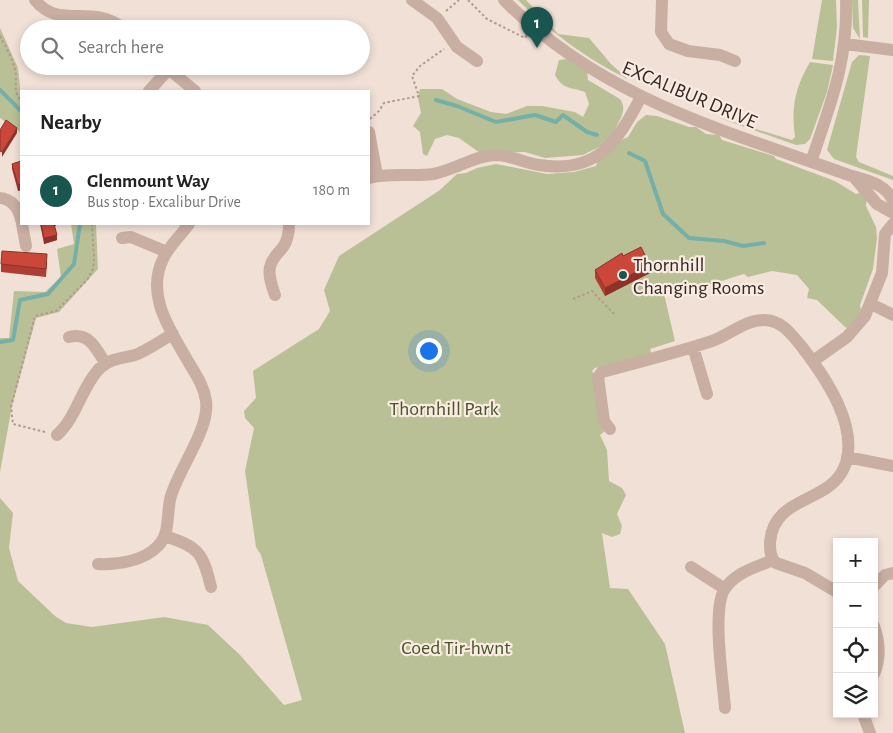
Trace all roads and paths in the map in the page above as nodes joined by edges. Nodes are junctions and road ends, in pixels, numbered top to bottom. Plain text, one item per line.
1 (35, 0) edge
2 (412, 0) edge
3 (460, 0) edge
4 (468, 0) edge
5 (504, 0) edge
6 (662, 0) edge
7 (846, 0) edge
8 (437, 18) junction
9 (110, 20) edge
10 (534, 28) junction
11 (0, 36) edge
12 (454, 42) junction
13 (845, 44) junction
14 (893, 50) edge
15 (477, 61) dead end
16 (735, 61) dead end
17 (161, 75) edge
18 (175, 75) edge
19 (151, 90) edge
20 (194, 90) edge
21 (641, 97) junction
22 (20, 98) edge
23 (370, 119) edge
24 (370, 143) edge
25 (812, 162) junction
26 (373, 177) edge
27 (854, 177) junction
28 (0, 198) edge
29 (893, 201) edge
30 (20, 212) edge
31 (893, 213) edge
32 (893, 224) edge
33 (22, 225) edge
34 (92, 225) edge
35 (188, 225) edge
36 (290, 225) edge
37 (122, 238) dead end
38 (26, 246) dead end
39 (893, 251) edge
40 (167, 252) junction
41 (884, 264) junction
42 (275, 295) dead end
43 (573, 299) dead end
44 (870, 304) junction
45 (893, 315) edge
46 (616, 316) dead end
47 (173, 334) junction
48 (69, 337) dead end
49 (693, 346) junction
50 (813, 362) junction
51 (105, 363) junction
52 (707, 394) dead end
53 (610, 429) dead end
54 (58, 435) joint
55 (847, 457) junction
56 (893, 466) edge
57 (165, 536) junction
58 (773, 560) junction
59 (98, 564) dead end
60 (691, 566) dead end
61 (893, 573) edge
62 (877, 583) edge
63 (211, 587) dead end
64 (725, 589) junction
65 (833, 590) edge
66 (875, 628) edge
67 (874, 673) edge
68 (724, 708) dead end
69 (864, 718) edge
70 (870, 733) edge

1 - 9 street
2 - 8 street
3 - 8 path
4 - 10 path
5 - 10 street, EXCALIBUR DRIVE
6 - 16 street
7 - 13 street
8 - 12 street
10 - 21 street, EXCALIBUR DRIVE
11 - 22 path
12 - 15 street
12 - 23 path
13 - 14 street
13 - 25 street
17 - 19 street
18 - 20 street
21 - 25 street, EXCALIBUR DRIVE
21 - 26 street
24 - 26 street
25 - 27 street, EXCALIBUR DRIVE
27 - 29 street, EXCALIBUR DRIVE
27 - 31 street, EXCALIBUR DRIVE
28 - 30 street
32 - 41 street
33 - 38 street
34 - 54 path
35 - 40 street
36 - 42 street
37 - 40 street
39 - 41 street
40 - 47 street
41 - 44 street
43 - 46 path
44 - 45 street
44 - 50 street
47 - 51 street
47 - 57 street
48 - 51 street
49 - 50 street
49 - 52 street
49 - 53 street
50 - 55 street
51 - 54 street
55 - 56 street
55 - 58 street
57 - 59 street
57 - 63 street
58 - 64 street
58 - 65 street
60 - 64 street
61 - 62 street
64 - 68 street
66 - 67 street
69 - 70 street

